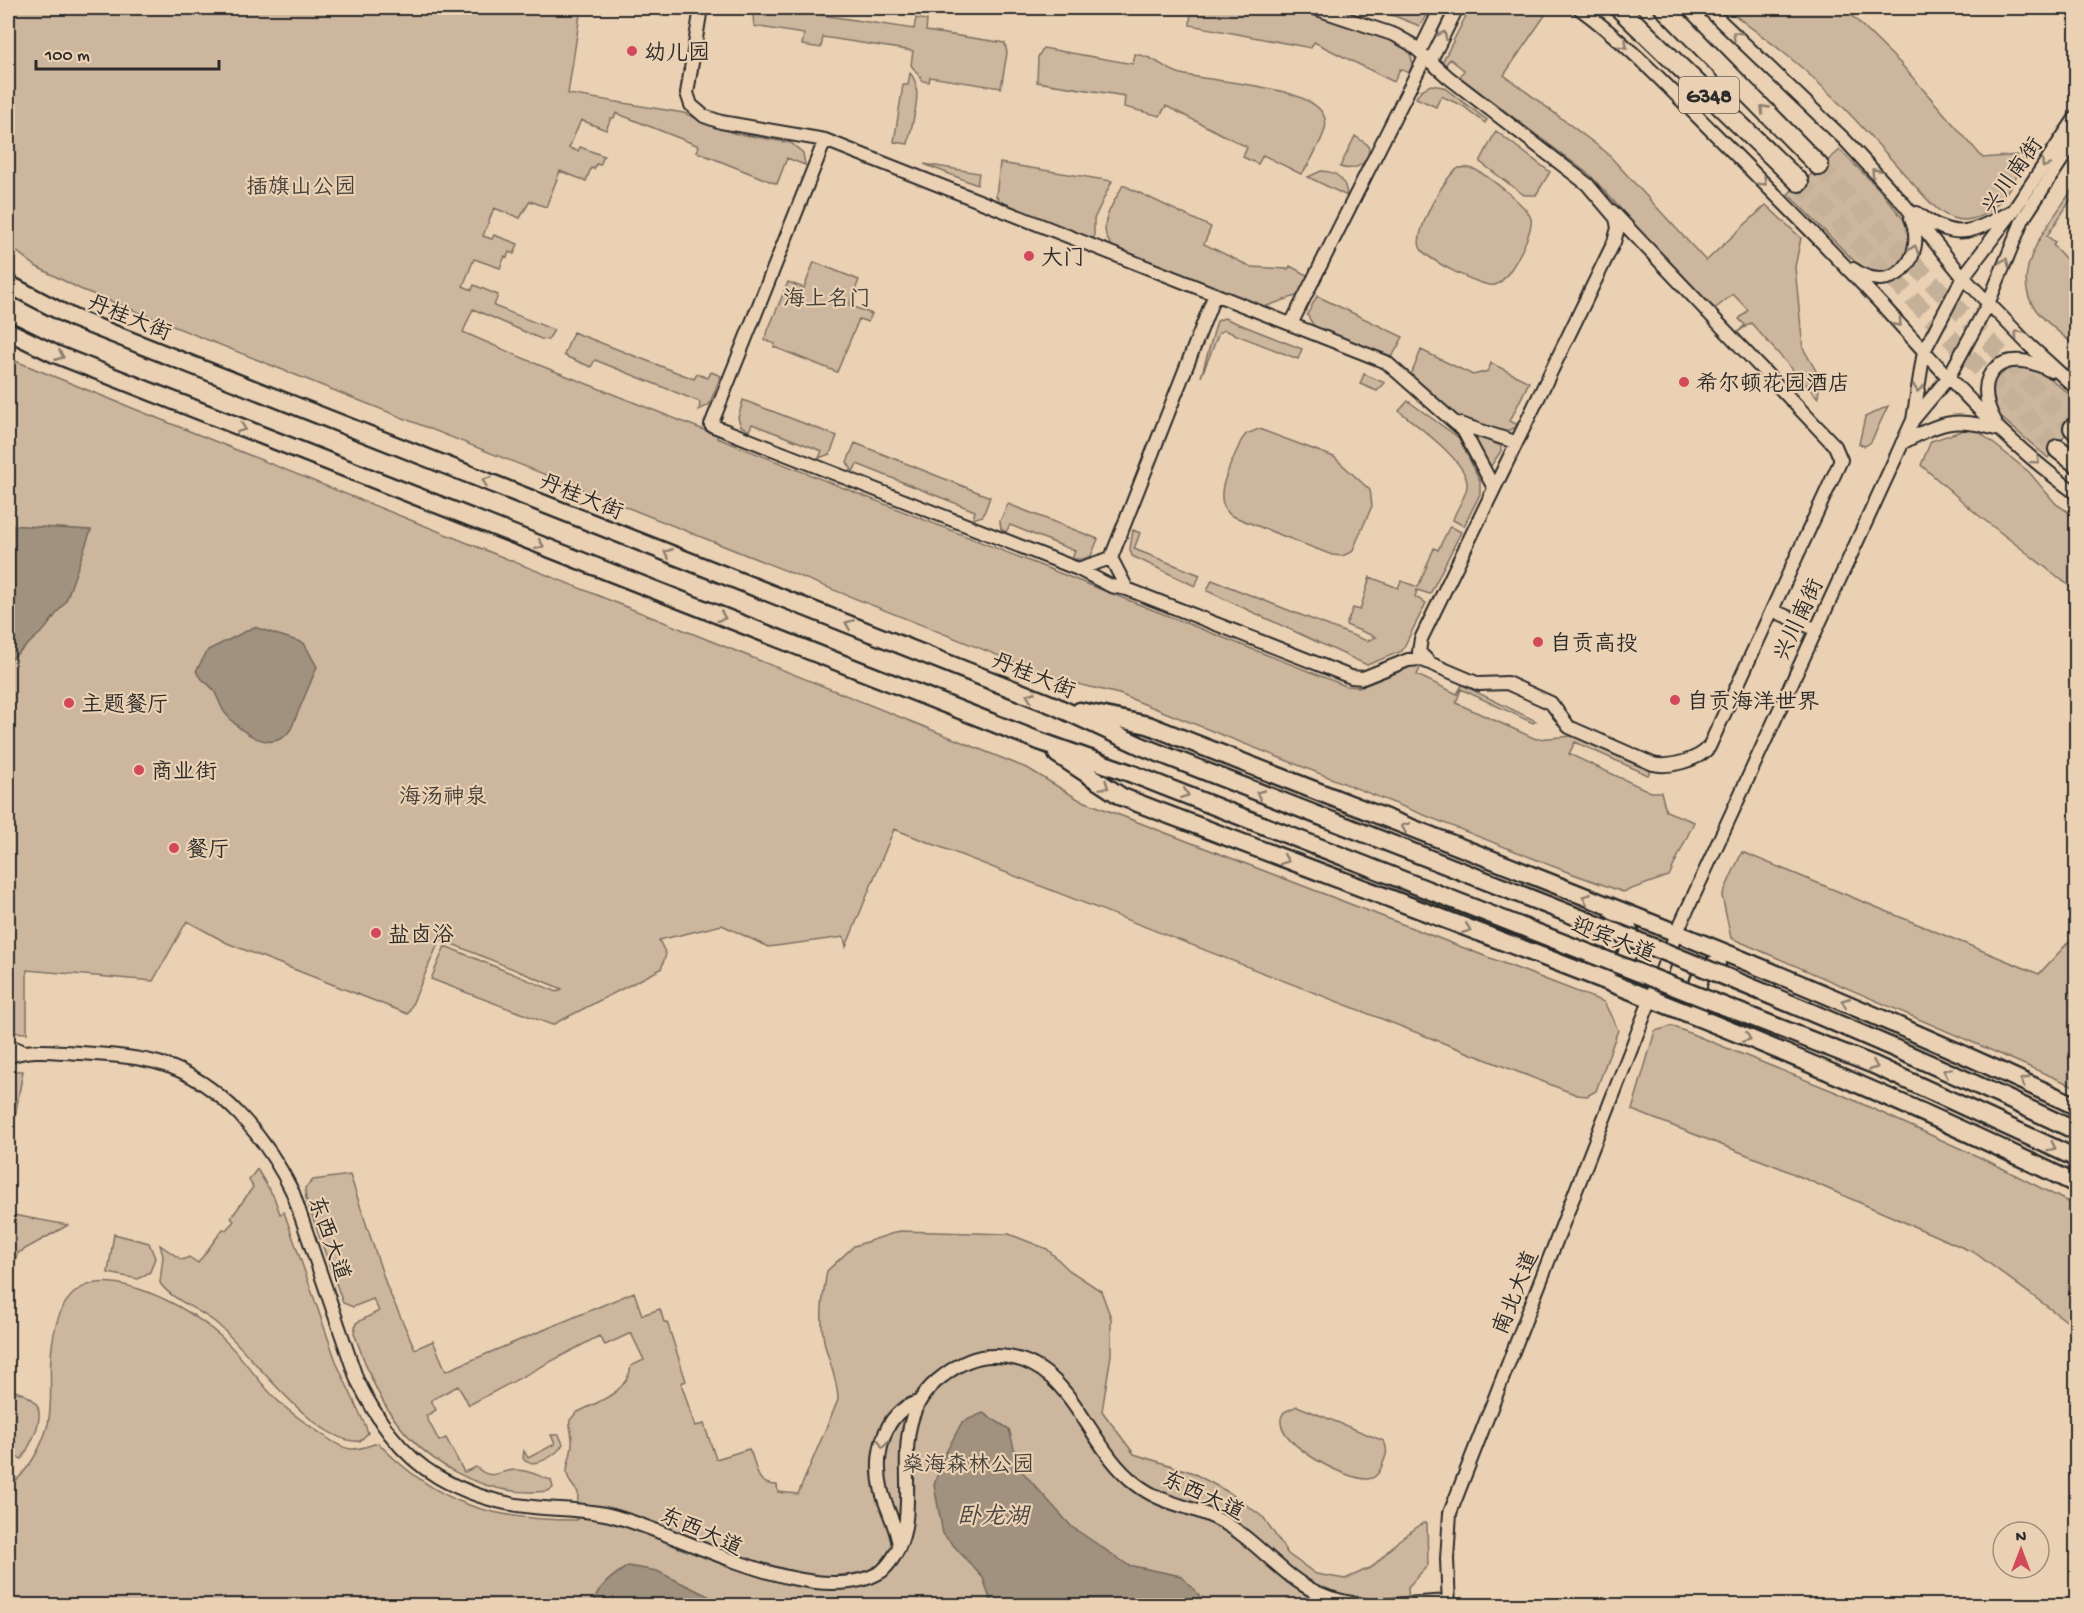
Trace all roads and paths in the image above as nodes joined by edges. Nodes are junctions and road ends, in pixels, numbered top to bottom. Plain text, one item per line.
1 (701, 8) edge
2 (1314, 8) edge
3 (1441, 8) edge
4 (1457, 8) edge
5 (1580, 8) edge
6 (1619, 8) edge
7 (1664, 8) edge
8 (1707, 8) edge
9 (1425, 57) junction
10 (2076, 117) edge
11 (2076, 138) edge
12 (825, 141) junction
13 (1819, 166) tunnel mouth
14 (1798, 182) tunnel mouth
15 (1903, 203) junction
16 (2014, 210) junction
17 (1612, 211) junction
18 (1836, 255) junction
19 (1963, 278) junction
20 (8, 284) edge
21 (1215, 294) junction
22 (1988, 304) junction
23 (1291, 324) junction
24 (8, 331) edge
25 (1924, 351) junction
26 (1948, 378) junction
27 (2074, 386) edge
28 (1913, 420) junction
29 (1457, 423) junction
30 (2000, 430) junction
31 (1515, 442) junction
32 (1902, 443) junction
33 (2058, 449) tunnel mouth
34 (2076, 463) edge
35 (1494, 488) junction
36 (2076, 493) edge
37 (1111, 558) junction
38 (1077, 569) junction
39 (1127, 589) junction
40 (1772, 610) junction
41 (1815, 629) junction
42 (1421, 639) junction
43 (1408, 660) junction
44 (1427, 660) junction
45 (1053, 705) junction
46 (1039, 741) junction
47 (1141, 746) joint
48 (1608, 907) junction
49 (1676, 934) junction
50 (1744, 962) junction
51 (1578, 972) junction
52 (1652, 1000) junction
53 (1719, 1027) junction
54 (8, 1045) edge
55 (22, 1050) junction
56 (8, 1057) edge
57 (2076, 1106) edge
58 (2076, 1131) edge
59 (2076, 1158) edge
60 (2076, 1184) edge
61 (918, 1402) junction
62 (899, 1549) junction
63 (1449, 1603) edge
64 (1370, 1605) edge
65 (1376, 1605) edge

1 - 12 street
2 - 9 street
3 - 9 street
9 -> 4 street
5 -> 18 street
6 - 14 highway, G348
13 -> 7 highway, G348
15 -> 8 street
9 - 17 street
9 - 23 street
10 -> 16 street, 兴川南街
22 -> 11 street, 兴川南街
12 - 21 street
12 - 38 street
15 - 16 street
18 -> 15 street
15 - 19 street
16 - 19 street, 兴川南街
17 - 31 street
17 - 40 street
18 -> 25 street
19 - 22 street
19 - 25 street, 兴川南街
45 -> 20 main road, 丹桂大街
21 - 23 street
21 - 37 street
22 - 26 street, 兴川南街
27 -> 22 street
23 - 29 street
24 -> 46 main road
25 - 26 street
25 -> 28 street, 兴川南街
26 - 28 street, 兴川南街
26 - 30 street
27 - 30 street
28 - 32 street, 兴川南街
29 - 31 street
29 - 35 street
30 - 32 street
30 -> 36 street
31 - 35 street
32 - 41 street, 兴川南街
33 - 34 highway
35 - 42 street
37 - 38 street
37 - 39 street
38 - 39 street
39 - 43 street
40 - 41 street
40 - 44 street
41 - 49 street, 兴川南街
42 - 43 street
42 - 44 street
43 - 44 street
45 - 47 main road, 丹桂大街
48 -> 45 main road
46 -> 51 main road
46 -> 59 main road, 迎宾大道, bridge
58 -> 47 main road, 迎宾大道, bridge
48 - 49 main road
48 - 51 main road
49 - 50 main road
49 - 52 street, 兴川南街
50 - 53 main road
57 -> 50 main road
51 - 52 main road
52 - 53 main road
52 - 63 street, 南北大道
53 -> 60 main road
54 - 55 street
55 - 56 street, 东西大道
55 - 62 street, 东西大道
61 - 62 street, 东西大道
61 -> 62 street
61 - 64 street, 东西大道
63 - 65 street

